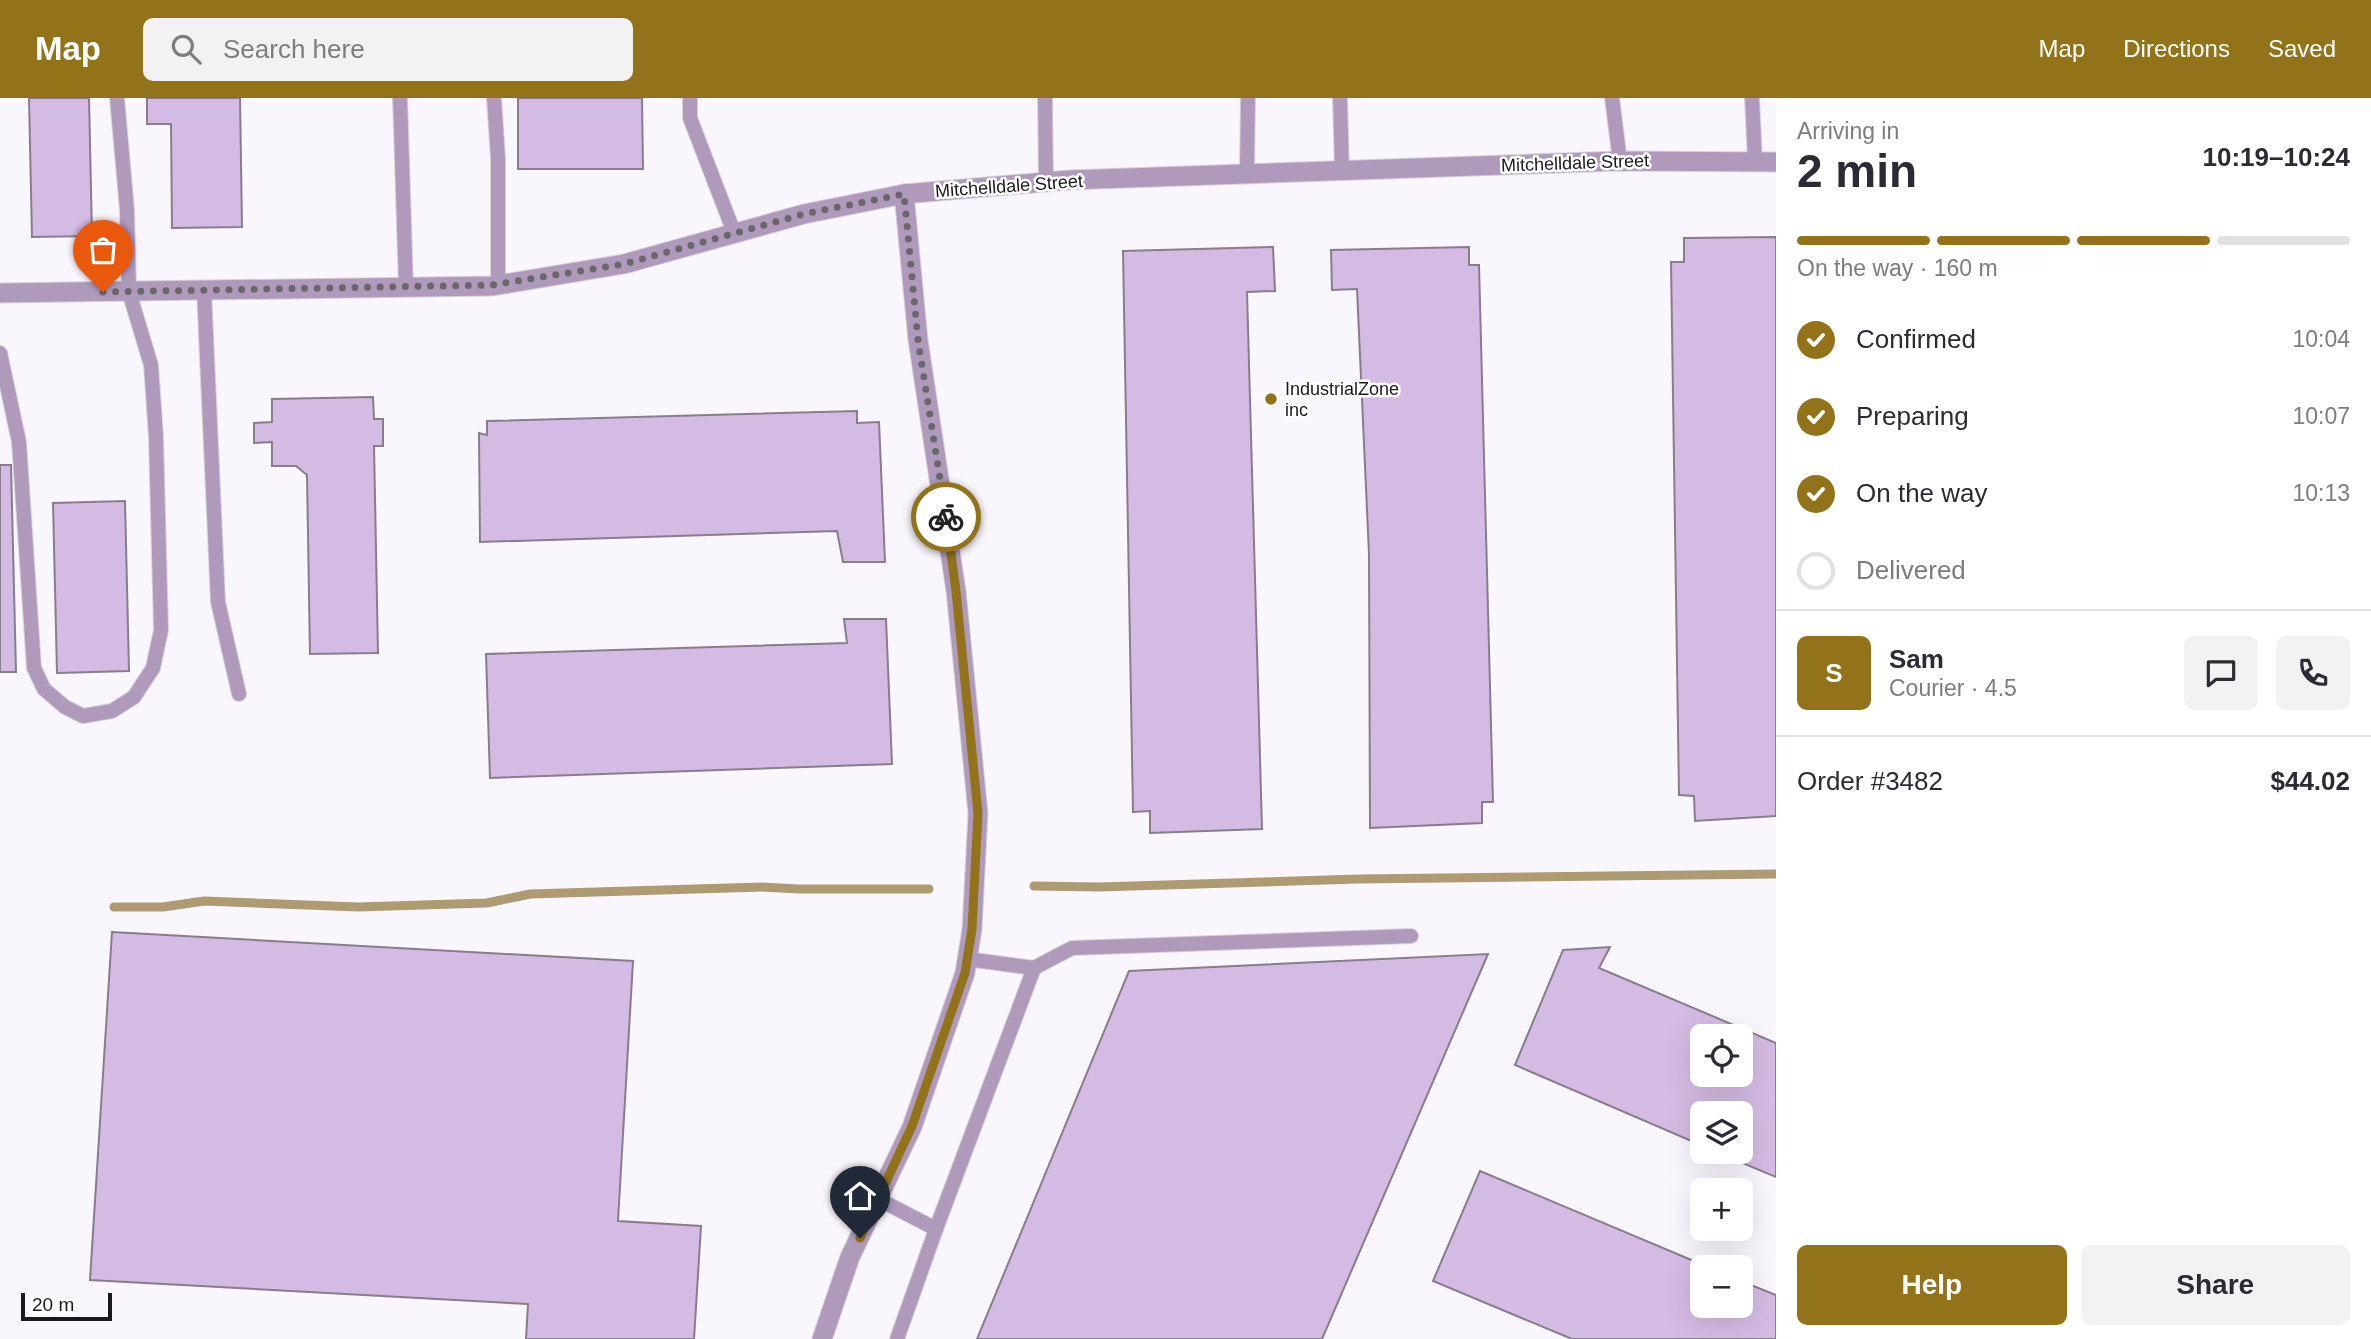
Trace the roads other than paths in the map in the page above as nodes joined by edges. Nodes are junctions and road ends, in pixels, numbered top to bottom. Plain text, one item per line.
1 (117, 98) edge
2 (400, 98) edge
3 (494, 98) edge
4 (690, 98) edge
5 (1045, 98) edge
6 (1248, 98) edge
7 (1340, 98) edge
8 (1612, 98) edge
9 (1752, 98) edge
10 (1620, 161) junction
11 (1755, 162) junction
12 (1776, 162) edge
13 (1342, 171) junction
14 (1247, 174) junction
15 (1046, 182) junction
16 (904, 194) junction
17 (735, 235) junction
18 (498, 285) junction
19 (406, 287) junction
20 (204, 290) junction
21 (129, 292) junction
22 (0, 293) edge
23 (0, 353) edge
24 (239, 694) dead end
25 (1411, 936) dead end
26 (967, 960) junction
27 (1034, 968) junction
28 (878, 1199) junction
29 (936, 1229) junction
30 (822, 1339) edge
31 (897, 1339) edge

1 - 21 lane
2 - 19 lane
3 - 18 lane
4 - 17 lane
5 - 15 lane
6 - 14 lane
7 - 13 lane
8 - 10 lane
9 - 11 lane
10 - 11 street, Mitchelldale Street
10 - 13 street, Mitchelldale Street
11 - 12 street, Mitchelldale Street
13 - 14 street, Mitchelldale Street
14 - 15 street, Mitchelldale Street
15 - 16 street, Mitchelldale Street
16 - 17 street, Mitchelldale Street
16 - 26 street
17 - 18 street, Mitchelldale Street
18 - 19 street, Mitchelldale Street
19 - 20 street, Mitchelldale Street
20 - 21 street, Mitchelldale Street
20 - 24 lane
21 - 22 street, Mitchelldale Street
21 - 23 lane
25 - 27 lane
26 - 27 lane
26 - 28 street
27 - 29 lane
28 - 29 lane
28 - 30 street
29 - 31 lane

